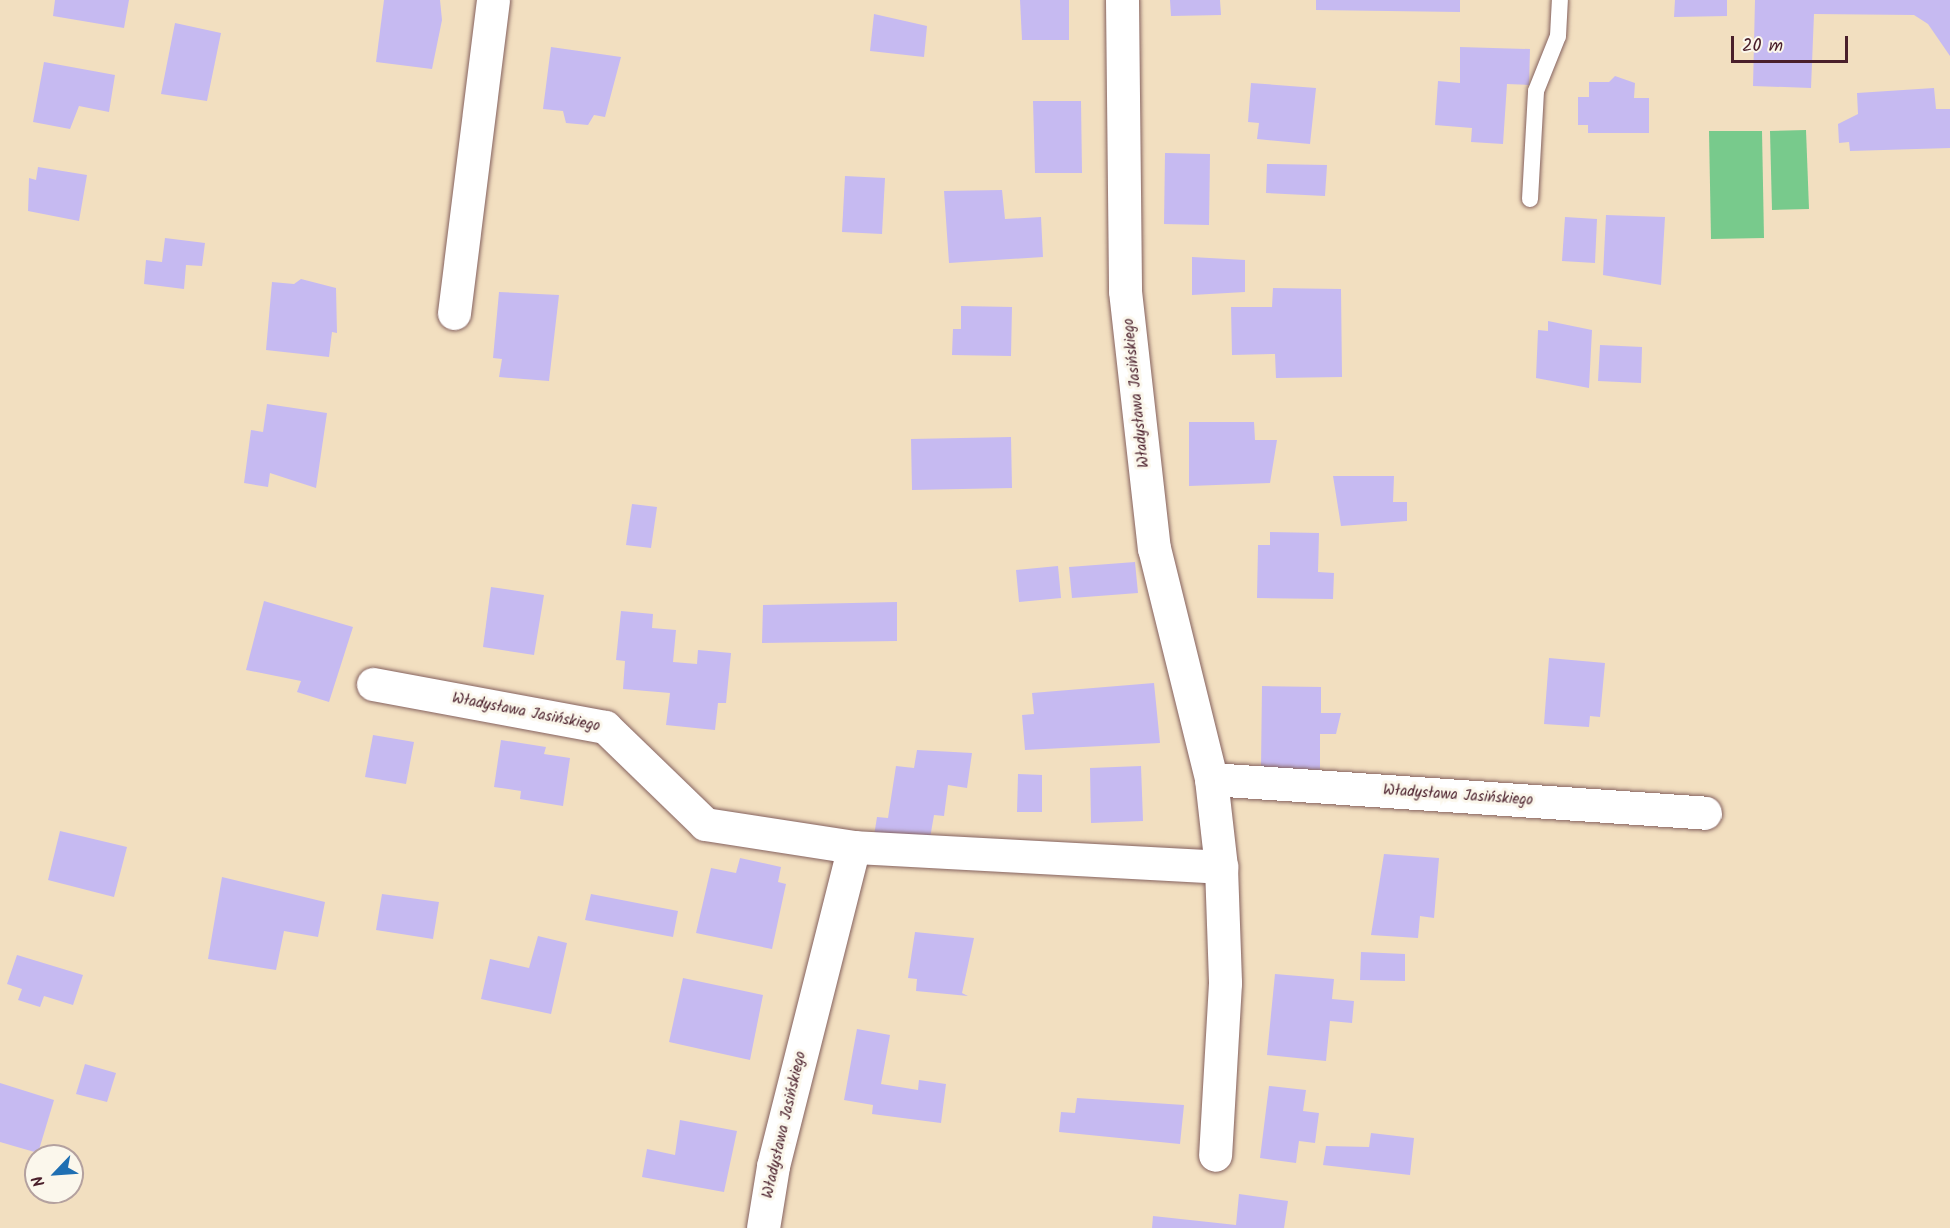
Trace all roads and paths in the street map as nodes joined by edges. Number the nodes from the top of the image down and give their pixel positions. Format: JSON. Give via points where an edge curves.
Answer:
{"nodes":[{"id":1,"x":493,"y":0,"type":"edge"},
{"id":2,"x":1122,"y":0,"type":"edge"},
{"id":3,"x":1560,"y":0,"type":"edge"},
{"id":4,"x":1530,"y":199,"type":"dead end"},
{"id":5,"x":454,"y":314,"type":"dead end"},
{"id":6,"x":373,"y":684,"type":"dead end"},
{"id":7,"x":1211,"y":779,"type":"junction"},
{"id":8,"x":1705,"y":813,"type":"dead end"},
{"id":9,"x":854,"y":847,"type":"junction"},
{"id":10,"x":1221,"y":867,"type":"junction"},
{"id":11,"x":1215,"y":1155,"type":"dead end"},
{"id":12,"x":763,"y":1228,"type":"edge"}],
"edges":[{"from":1,"to":5,"type":"street"},
{"from":2,"to":7,"type":"street","name":"Władysława Jasińskiego","via":[[1125,291],[1151,525]]},
{"from":3,"to":4,"type":"lane","via":[[1558,36],[1536,91]]},
{"from":6,"to":9,"type":"street","name":"Władysława Jasińskiego","via":[[605,727],[705,824]]},
{"from":7,"to":8,"type":"street","name":"Władysława Jasińskiego"},
{"from":7,"to":10,"type":"street","name":"Władysława Jasińskiego"},
{"from":9,"to":10,"type":"street","name":"Władysława Jasińskiego"},
{"from":9,"to":12,"type":"street","name":"Władysława Jasińskiego","via":[[773,1166]]},
{"from":10,"to":11,"type":"street","name":"Władysława Jasińskiego","via":[[1226,983]]}]}
